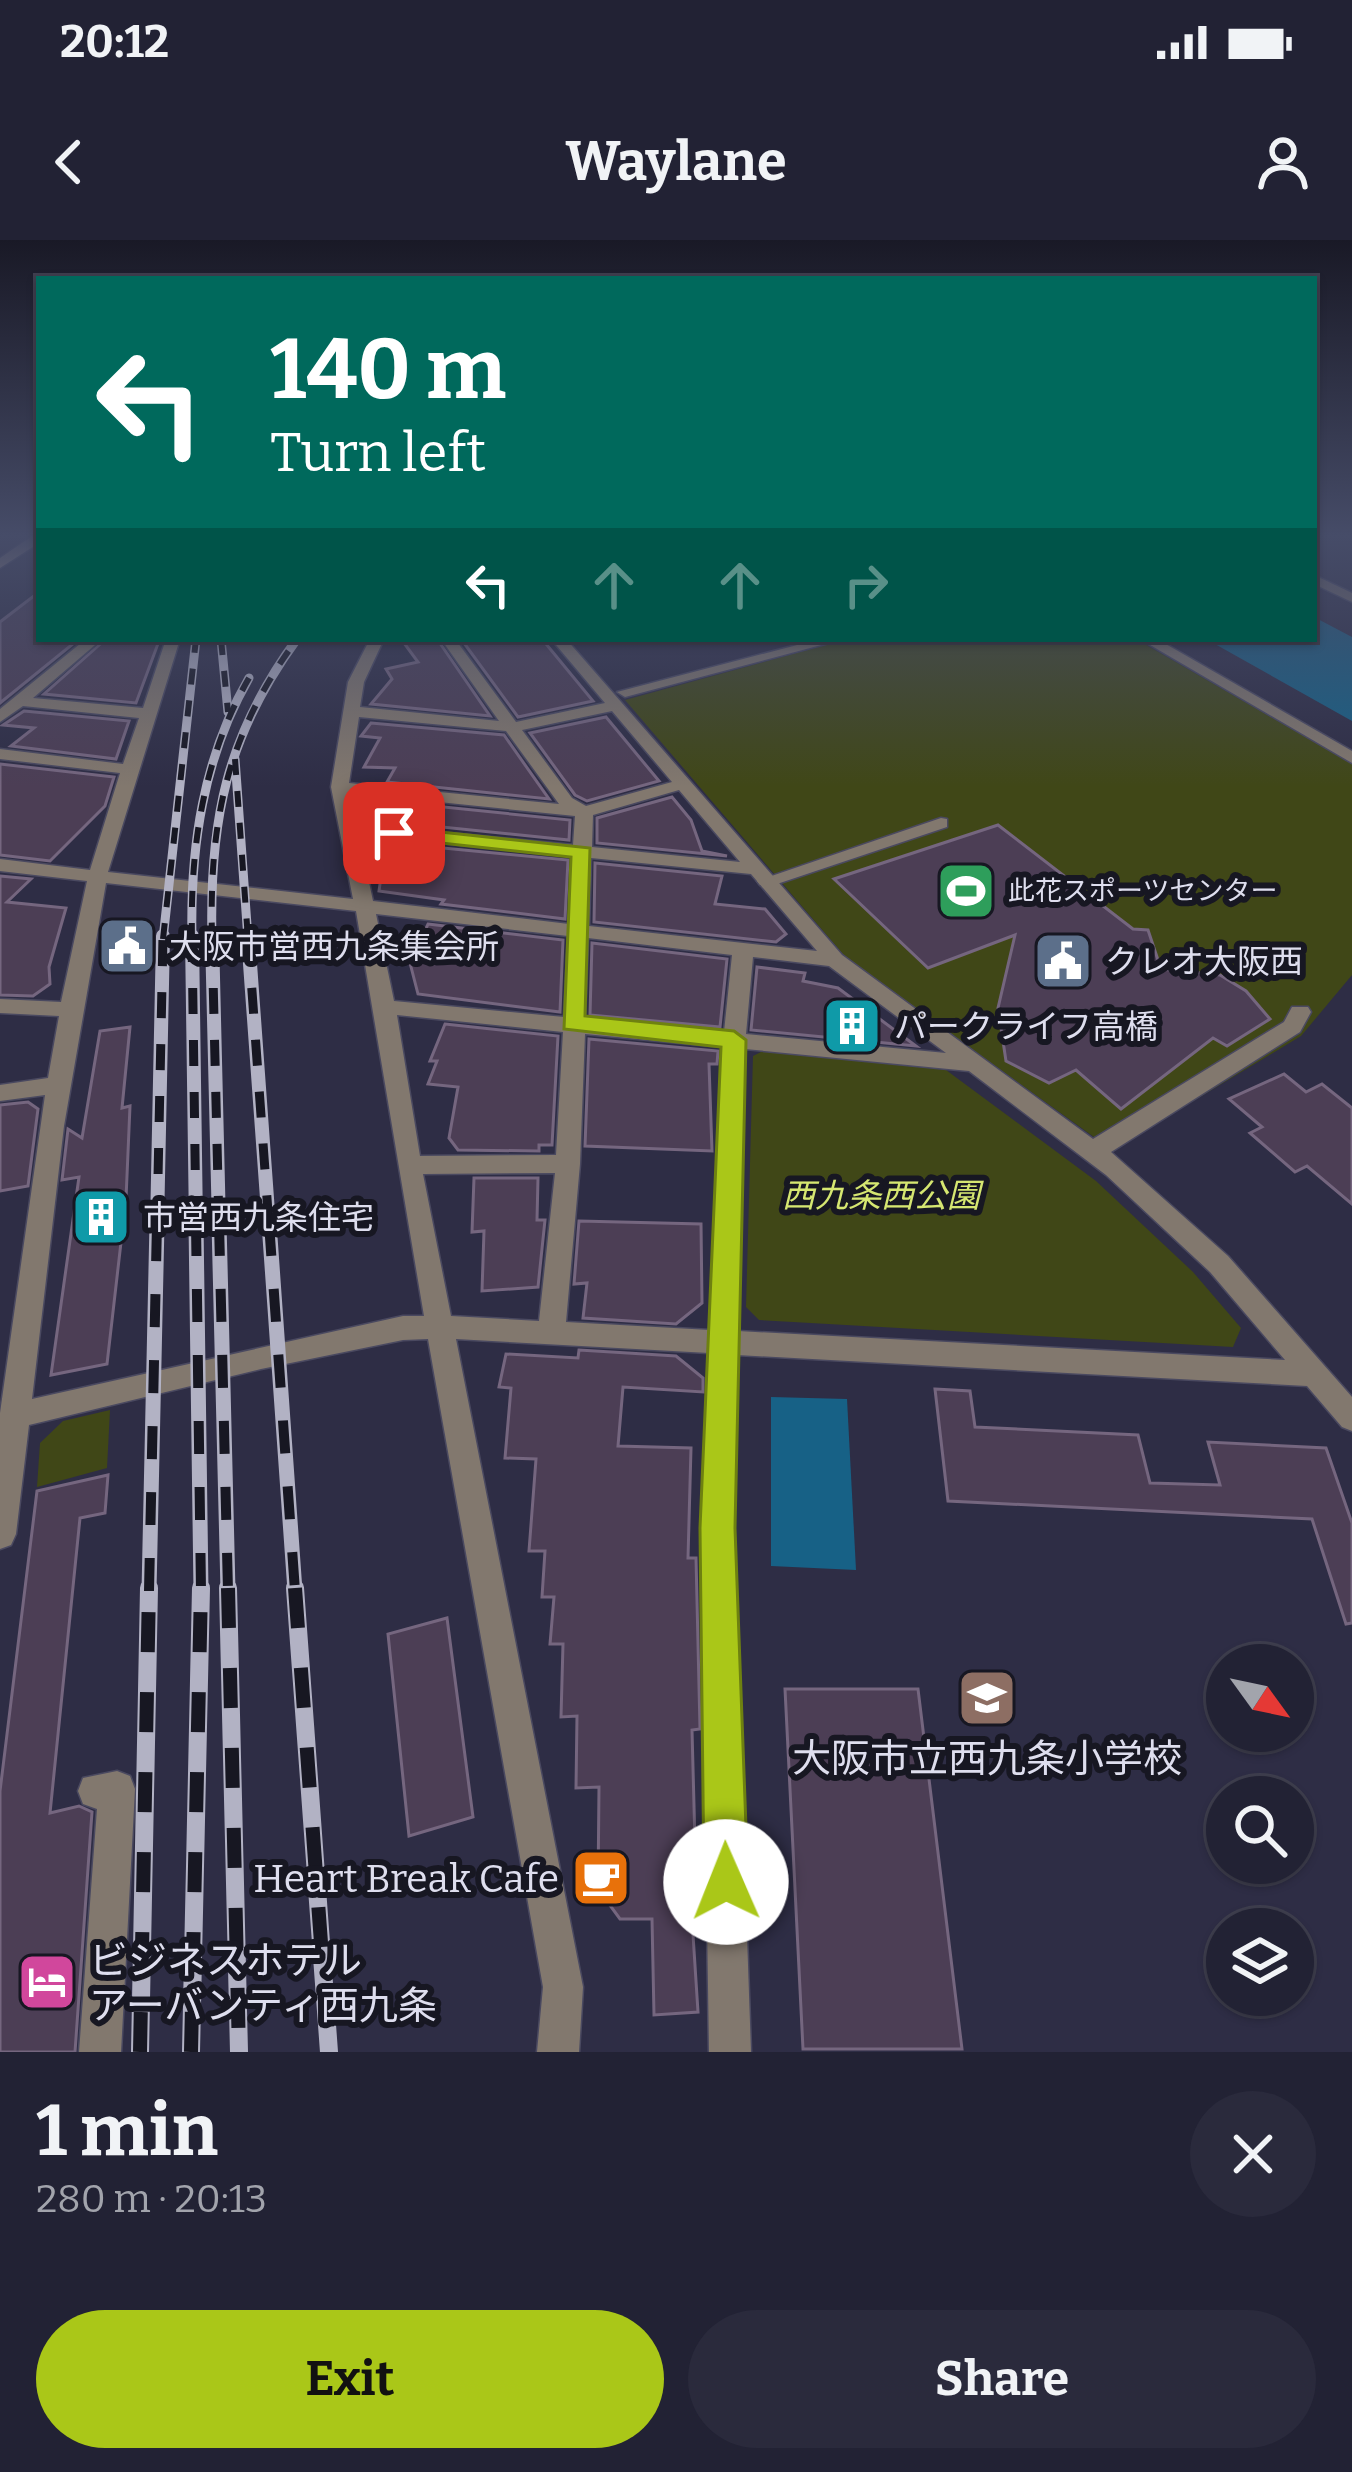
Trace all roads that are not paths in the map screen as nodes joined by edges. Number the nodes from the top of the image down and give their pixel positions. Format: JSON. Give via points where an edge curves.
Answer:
{"nodes":[{"id":1,"x":91,"y":642,"type":"edge"},
{"id":2,"x":172,"y":642,"type":"edge"},
{"id":3,"x":375,"y":642,"type":"edge"},
{"id":4,"x":450,"y":642,"type":"edge"},
{"id":5,"x":561,"y":642,"type":"edge"},
{"id":6,"x":826,"y":642,"type":"edge"},
{"id":7,"x":1152,"y":642,"type":"edge"},
{"id":8,"x":621,"y":699,"type":"junction"},
{"id":9,"x":20,"y":701,"type":"junction"},
{"id":10,"x":350,"y":711,"type":"junction"},
{"id":11,"x":151,"y":714,"type":"junction"},
{"id":12,"x":0,"y":717,"type":"edge"},
{"id":13,"x":515,"y":727,"type":"junction"},
{"id":14,"x":0,"y":754,"type":"edge"},
{"id":15,"x":1352,"y":758,"type":"edge"},
{"id":16,"x":134,"y":770,"type":"junction"},
{"id":17,"x":682,"y":784,"type":"junction"},
{"id":18,"x":340,"y":787,"type":"junction"},
{"id":19,"x":584,"y":812,"type":"junction"},
{"id":20,"x":941,"y":823,"type":"dead end"},
{"id":21,"x":346,"y":828,"type":"junction"},
{"id":22,"x":582,"y":852,"type":"junction"},
{"id":23,"x":0,"y":865,"type":"edge"},
{"id":24,"x":761,"y":875,"type":"junction"},
{"id":25,"x":97,"y":878,"type":"junction"},
{"id":26,"x":361,"y":906,"type":"junction"},
{"id":27,"x":578,"y":932,"type":"junction"},
{"id":28,"x":743,"y":951,"type":"junction"},
{"id":29,"x":835,"y":960,"type":"junction"},
{"id":30,"x":0,"y":1006,"type":"edge"},
{"id":31,"x":385,"y":1007,"type":"junction"},
{"id":32,"x":70,"y":1010,"type":"junction"},
{"id":33,"x":1300,"y":1012,"type":"dead end"},
{"id":34,"x":572,"y":1023,"type":"junction"},
{"id":35,"x":734,"y":1040,"type":"junction"},
{"id":36,"x":977,"y":1064,"type":"junction"},
{"id":37,"x":58,"y":1085,"type":"junction"},
{"id":38,"x":0,"y":1093,"type":"edge"},
{"id":39,"x":1095,"y":1150,"type":"junction"},
{"id":40,"x":568,"y":1164,"type":"junction"},
{"id":41,"x":410,"y":1165,"type":"junction"},
{"id":42,"x":441,"y":1327,"type":"junction"},
{"id":43,"x":552,"y":1330,"type":"junction"},
{"id":44,"x":726,"y":1342,"type":"junction"},
{"id":45,"x":1314,"y":1374,"type":"junction"},
{"id":46,"x":9,"y":1399,"type":"edge"},
{"id":47,"x":1352,"y":1418,"type":"edge"},
{"id":48,"x":1,"y":1519,"type":"edge"},
{"id":49,"x":96,"y":1791,"type":"dead end"},
{"id":50,"x":100,"y":2052,"type":"edge"},
{"id":51,"x":558,"y":2052,"type":"edge"},
{"id":52,"x":730,"y":2052,"type":"edge"}],
"edges":[{"from":1,"to":9,"type":"street"},
{"from":2,"to":11,"type":"street"},
{"from":3,"to":10,"type":"street"},
{"from":4,"to":13,"type":"street"},
{"from":5,"to":8,"type":"street"},
{"from":6,"to":8,"type":"street"},
{"from":7,"to":15,"type":"street"},
{"from":8,"to":13,"type":"street"},
{"from":8,"to":17,"type":"street"},
{"from":9,"to":11,"type":"street"},
{"from":9,"to":12,"type":"street"},
{"from":10,"to":13,"type":"street"},
{"from":10,"to":18,"type":"street"},
{"from":11,"to":16,"type":"street"},
{"from":13,"to":19,"type":"street","via":[[566,802]]},
{"from":14,"to":16,"type":"street"},
{"from":16,"to":25,"type":"street"},
{"from":17,"to":19,"type":"street"},
{"from":17,"to":24,"type":"street"},
{"from":18,"to":19,"type":"street"},
{"from":18,"to":21,"type":"street"},
{"from":19,"to":22,"type":"street"},
{"from":20,"to":24,"type":"street"},
{"from":21,"to":22,"type":"street"},
{"from":21,"to":26,"type":"street"},
{"from":22,"to":24,"type":"street"},
{"from":22,"to":27,"type":"street"},
{"from":23,"to":25,"type":"street"},
{"from":24,"to":29,"type":"street"},
{"from":25,"to":26,"type":"street"},
{"from":25,"to":32,"type":"street"},
{"from":26,"to":27,"type":"street"},
{"from":26,"to":31,"type":"street"},
{"from":27,"to":28,"type":"street"},
{"from":27,"to":34,"type":"street"},
{"from":28,"to":29,"type":"street"},
{"from":28,"to":35,"type":"street"},
{"from":29,"to":36,"type":"street"},
{"from":30,"to":32,"type":"street"},
{"from":31,"to":34,"type":"street"},
{"from":31,"to":41,"type":"street"},
{"from":32,"to":37,"type":"street"},
{"from":33,"to":39,"type":"street","via":[[1292,1027]]},
{"from":34,"to":35,"type":"street"},
{"from":34,"to":40,"type":"street"},
{"from":35,"to":36,"type":"street"},
{"from":35,"to":44,"type":"street"},
{"from":36,"to":39,"type":"street"},
{"from":37,"to":38,"type":"street"},
{"from":37,"to":46,"type":"street"},
{"from":39,"to":45,"type":"street","via":[[1219,1264]]},
{"from":40,"to":41,"type":"street"},
{"from":40,"to":43,"type":"street"},
{"from":41,"to":42,"type":"street"},
{"from":42,"to":43,"type":"street"},
{"from":42,"to":46,"type":"street"},
{"from":42,"to":51,"type":"street","via":[[562,1987]]},
{"from":43,"to":44,"type":"street"},
{"from":44,"to":45,"type":"street"},
{"from":44,"to":52,"type":"street","via":[[717,1528]]},
{"from":45,"to":47,"type":"street"},
{"from":46,"to":48,"type":"street"},
{"from":49,"to":50,"type":"street","via":[[117,1789]]}]}
